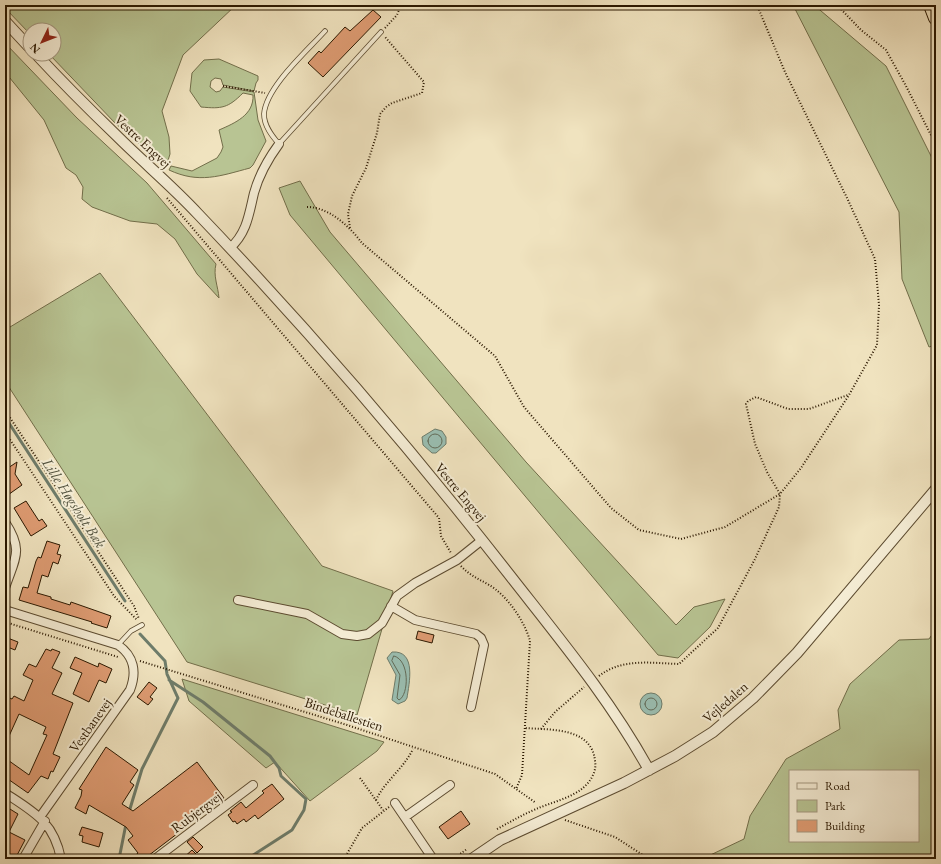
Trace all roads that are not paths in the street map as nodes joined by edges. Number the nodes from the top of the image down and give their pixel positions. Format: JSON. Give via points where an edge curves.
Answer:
{"nodes":[{"id":1,"x":931,"y":5,"type":"edge"},
{"id":2,"x":936,"y":14,"type":"edge"},
{"id":3,"x":936,"y":18,"type":"edge"},
{"id":4,"x":5,"y":21,"type":"edge"},
{"id":5,"x":325,"y":31,"type":"dead end"},
{"id":6,"x":381,"y":32,"type":"road end"},
{"id":7,"x":22,"y":39,"type":"edge"},
{"id":8,"x":44,"y":62,"type":"edge"},
{"id":9,"x":279,"y":144,"type":"junction"},
{"id":10,"x":230,"y":248,"type":"junction"},
{"id":11,"x":936,"y":489,"type":"edge"},
{"id":12,"x":5,"y":522,"type":"edge"},
{"id":13,"x":482,"y":540,"type":"junction"},
{"id":14,"x":5,"y":588,"type":"edge"},
{"id":15,"x":238,"y":600,"type":"dead end"},
{"id":16,"x":391,"y":606,"type":"junction"},
{"id":17,"x":5,"y":610,"type":"edge"},
{"id":18,"x":142,"y":626,"type":"road end"},
{"id":19,"x":118,"y":644,"type":"junction"},
{"id":20,"x":470,"y":707,"type":"dead end"},
{"id":21,"x":649,"y":770,"type":"junction"},
{"id":22,"x":253,"y":785,"type":"dead end"},
{"id":23,"x":450,"y":785,"type":"dead end"},
{"id":24,"x":5,"y":793,"type":"edge"},
{"id":25,"x":395,"y":803,"type":"road end"},
{"id":26,"x":405,"y":817,"type":"junction"},
{"id":27,"x":42,"y":819,"type":"junction"},
{"id":28,"x":23,"y":859,"type":"edge"},
{"id":29,"x":61,"y":859,"type":"edge"},
{"id":30,"x":155,"y":859,"type":"edge"},
{"id":31,"x":433,"y":859,"type":"edge"},
{"id":32,"x":472,"y":859,"type":"edge"}],
"edges":[{"from":1,"to":2,"type":"highway"},
{"from":1,"to":3,"type":"highway"},
{"from":4,"to":7,"type":"street"},
{"from":5,"to":9,"type":"lane","via":[[272,91],[264,115],[271,136]]},
{"from":6,"to":9,"type":"lane"},
{"from":8,"to":10,"type":"street","name":"Vestre Engvej","via":[[116,136],[173,188]]},
{"from":9,"to":10,"type":"street","via":[[267,161],[244,232]]},
{"from":10,"to":13,"type":"street","name":"Vestre Engvej","via":[[403,444]]},
{"from":11,"to":21,"type":"street","name":"Vejledalen","via":[[797,653],[753,698],[713,732]]},
{"from":12,"to":14,"type":"street","via":[[17,543],[17,552]]},
{"from":13,"to":16,"type":"street","via":[[457,560],[397,596]]},
{"from":13,"to":21,"type":"street","name":"Vestre Engvej","via":[[592,681]]},
{"from":15,"to":16,"type":"street","via":[[307,614],[342,634],[357,636],[368,634],[382,623]]},
{"from":16,"to":20,"type":"street","via":[[415,620],[476,634],[481,638],[484,645]]},
{"from":17,"to":19,"type":"street"},
{"from":18,"to":19,"type":"lane","via":[[131,631]]},
{"from":19,"to":27,"type":"street","name":"Vestbanevej","via":[[132,659],[134,680],[130,690]]},
{"from":21,"to":32,"type":"street","name":"Vejledalen","via":[[500,840]]},
{"from":22,"to":30,"type":"street","name":"Rubjergvej"},
{"from":23,"to":26,"type":"street"},
{"from":24,"to":27,"type":"street"},
{"from":25,"to":26,"type":"street"},
{"from":26,"to":31,"type":"street"},
{"from":27,"to":28,"type":"street","name":"Vestbanevej"},
{"from":27,"to":29,"type":"street","via":[[59,849]]}]}
